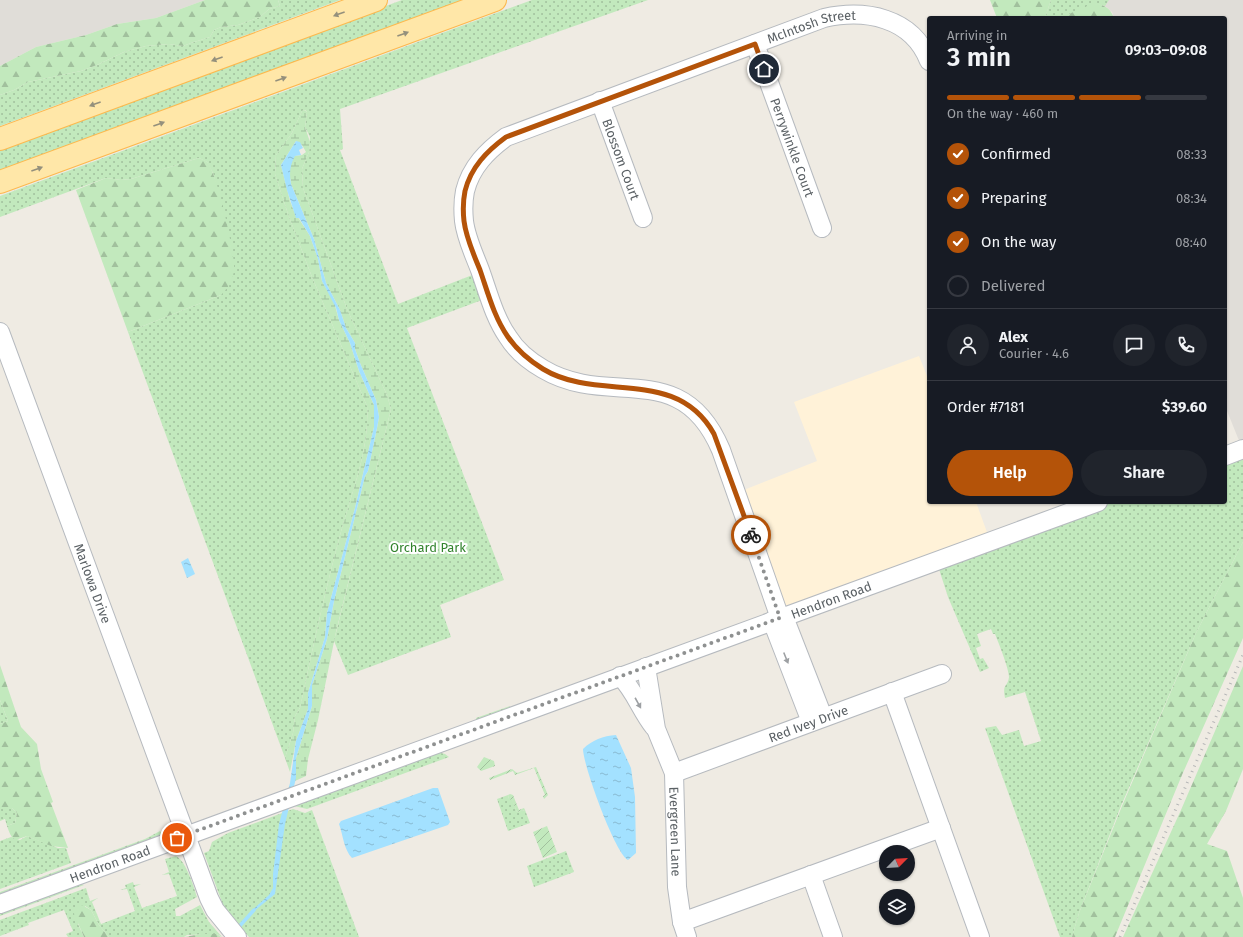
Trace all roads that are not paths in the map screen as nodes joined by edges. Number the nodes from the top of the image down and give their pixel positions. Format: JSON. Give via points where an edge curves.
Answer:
{"nodes":[{"id":1,"x":376,"y":0,"type":"edge"},
{"id":2,"x":495,"y":0,"type":"edge"},
{"id":3,"x":755,"y":44,"type":"junction"},
{"id":4,"x":927,"y":58,"type":"edge"},
{"id":5,"x":600,"y":101,"type":"junction"},
{"id":6,"x":0,"y":139,"type":"edge"},
{"id":7,"x":0,"y":182,"type":"edge"},
{"id":8,"x":643,"y":218,"type":"dead end"},
{"id":9,"x":822,"y":228,"type":"dead end"},
{"id":10,"x":0,"y":332,"type":"edge"},
{"id":11,"x":1243,"y":449,"type":"edge"},
{"id":12,"x":1227,"y":455,"type":"edge"},
{"id":13,"x":1093,"y":504,"type":"edge"},
{"id":14,"x":779,"y":619,"type":"junction"},
{"id":15,"x":646,"y":667,"type":"junction"},
{"id":16,"x":942,"y":674,"type":"dead end"},
{"id":17,"x":620,"y":676,"type":"junction"},
{"id":18,"x":892,"y":692,"type":"junction"},
{"id":19,"x":817,"y":720,"type":"junction"},
{"id":20,"x":656,"y":730,"type":"junction"},
{"id":21,"x":674,"y":773,"type":"junction"},
{"id":22,"x":941,"y":828,"type":"junction"},
{"id":23,"x":186,"y":835,"type":"junction"},
{"id":24,"x":811,"y":875,"type":"junction"},
{"id":25,"x":0,"y":904,"type":"edge"},
{"id":26,"x":684,"y":929,"type":"edge"},
{"id":27,"x":233,"y":932,"type":"edge"},
{"id":28,"x":833,"y":937,"type":"edge"},
{"id":29,"x":980,"y":937,"type":"edge"}],
"edges":[{"from":1,"to":6,"type":"main road","one_way":true},
{"from":7,"to":2,"type":"main road","one_way":true},
{"from":3,"to":4,"type":"street","name":"McIntosh Street","via":[[824,18],[843,14],[868,14],[880,17],[909,34]]},
{"from":3,"to":5,"type":"street","name":"McIntosh Street"},
{"from":3,"to":9,"type":"street","name":"Perrywinkle Court"},
{"from":5,"to":8,"type":"street","name":"Blossom Court"},
{"from":5,"to":14,"type":"street","name":"McIntosh Street","via":[[506,137],[487,152],[476,167],[465,192],[464,222],[468,239],[499,321],[508,338],[529,360],[556,376],[587,384],[663,393],[695,409],[708,424],[718,445]]},
{"from":10,"to":23,"type":"street","name":"Marlowa Drive"},
{"from":11,"to":12,"type":"street"},
{"from":13,"to":14,"type":"street","name":"Hendron Road"},
{"from":14,"to":15,"type":"street","name":"Hendron Road"},
{"from":14,"to":19,"type":"street","name":"McIntosh Street"},
{"from":15,"to":17,"type":"street","name":"Hendron Road"},
{"from":15,"to":20,"type":"street","name":"Evergreen Lane"},
{"from":16,"to":18,"type":"street","name":"Red Ivey Drive"},
{"from":17,"to":20,"type":"street","name":"Evergreen Lane","one_way":true},
{"from":17,"to":23,"type":"street","name":"Hendron Road"},
{"from":18,"to":19,"type":"street","name":"Red Ivey Drive"},
{"from":18,"to":22,"type":"street"},
{"from":19,"to":21,"type":"street","name":"Red Ivey Drive"},
{"from":20,"to":21,"type":"street","name":"Evergreen Lane"},
{"from":21,"to":26,"type":"street","name":"Evergreen Lane","via":[[677,887]]},
{"from":22,"to":24,"type":"street"},
{"from":22,"to":29,"type":"street"},
{"from":23,"to":25,"type":"street","name":"Hendron Road"},
{"from":23,"to":27,"type":"street","name":"Marlowa Drive","via":[[209,898],[215,910]]},
{"from":24,"to":26,"type":"street"},
{"from":24,"to":28,"type":"street"}]}
